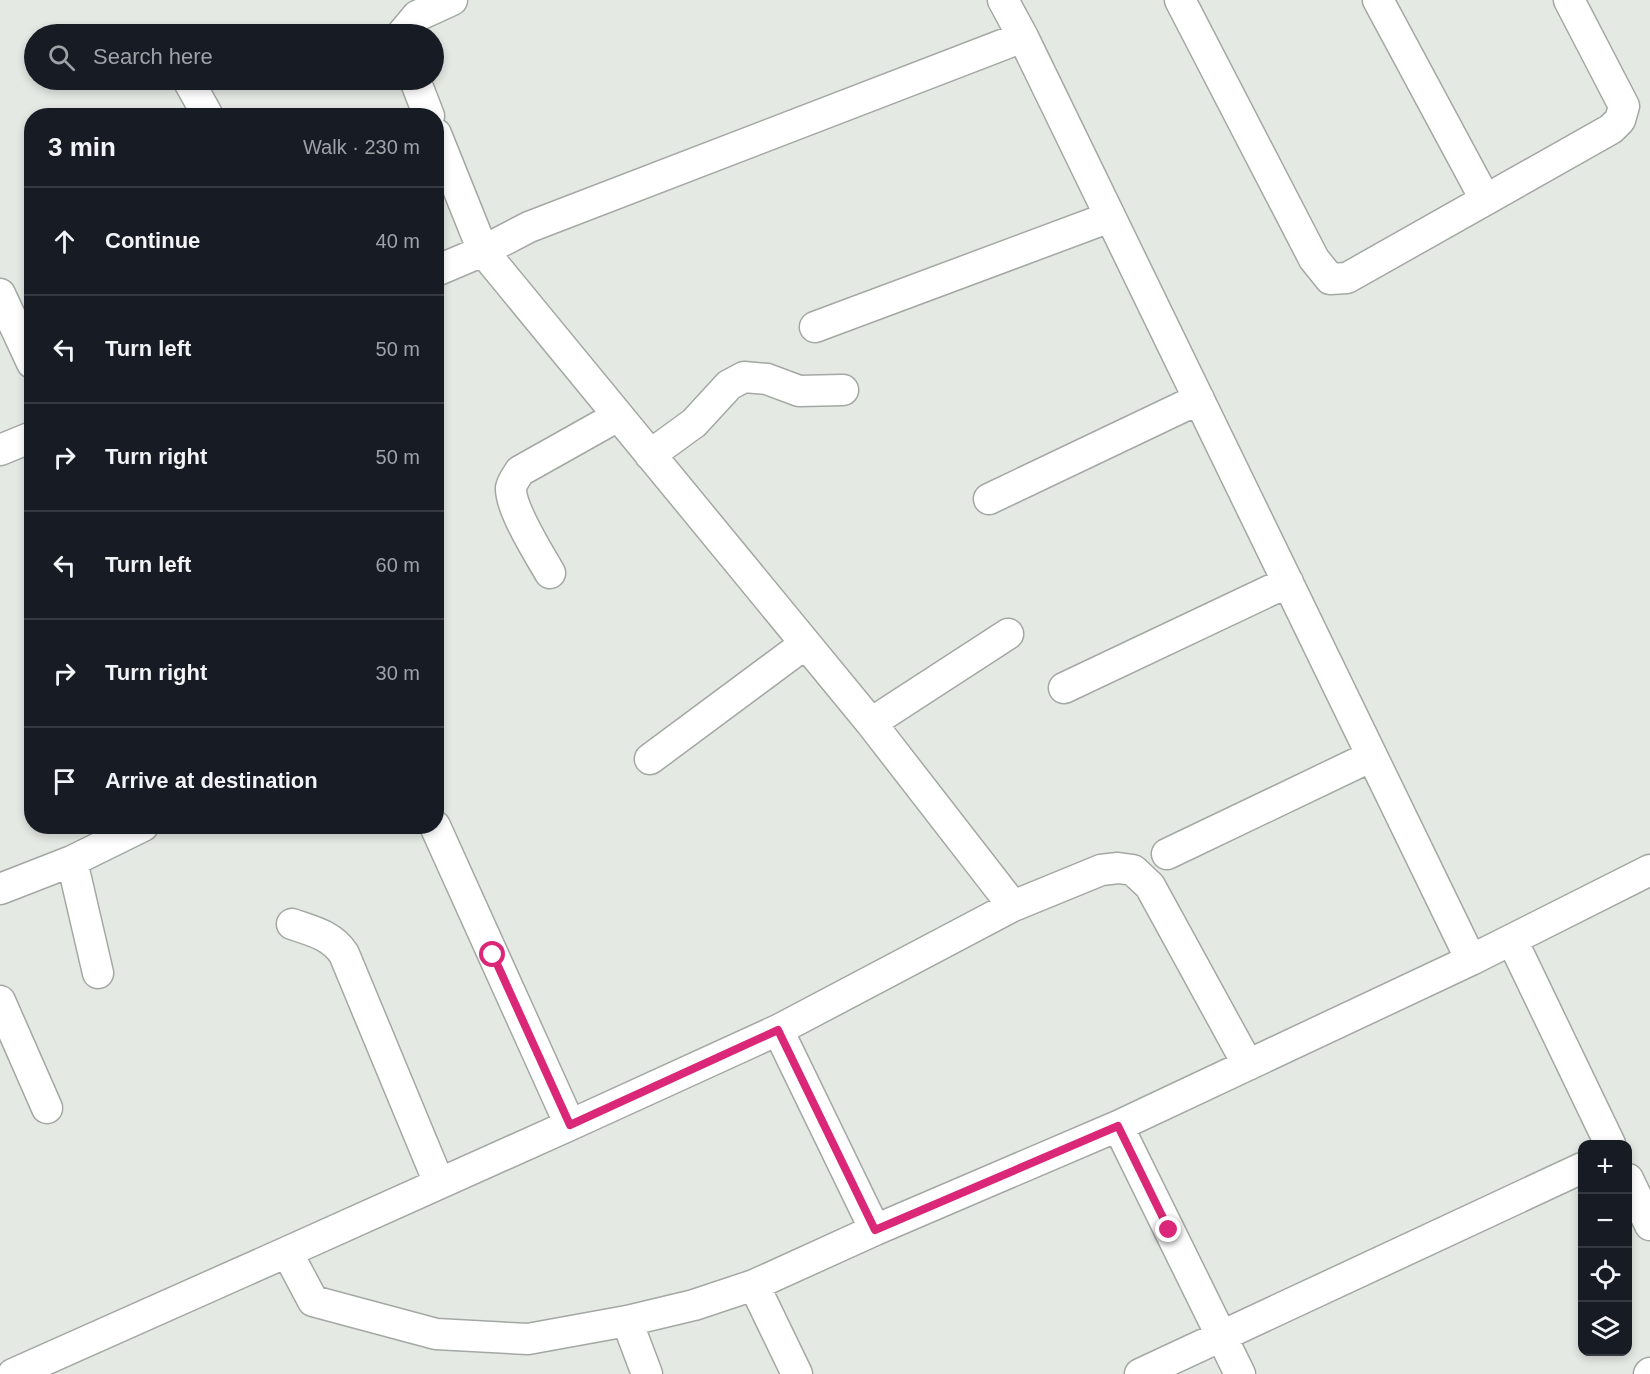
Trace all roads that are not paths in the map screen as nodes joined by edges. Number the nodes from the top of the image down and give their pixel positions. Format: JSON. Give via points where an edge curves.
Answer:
{"nodes":[{"id":1,"x":452,"y":0,"type":"edge"},
{"id":2,"x":1003,"y":0,"type":"edge"},
{"id":3,"x":1180,"y":0,"type":"edge"},
{"id":4,"x":1378,"y":0,"type":"edge"},
{"id":5,"x":1569,"y":0,"type":"edge"},
{"id":6,"x":410,"y":24,"type":"edge"},
{"id":7,"x":1023,"y":37,"type":"junction"},
{"id":8,"x":194,"y":90,"type":"edge"},
{"id":9,"x":419,"y":90,"type":"edge"},
{"id":10,"x":204,"y":108,"type":"edge"},
{"id":11,"x":426,"y":108,"type":"edge"},
{"id":12,"x":444,"y":154,"type":"edge"},
{"id":13,"x":1485,"y":199,"type":"junction"},
{"id":14,"x":1110,"y":217,"type":"junction"},
{"id":15,"x":483,"y":251,"type":"junction"},
{"id":16,"x":444,"y":268,"type":"edge"},
{"id":17,"x":0,"y":294,"type":"edge"},
{"id":18,"x":815,"y":327,"type":"dead end"},
{"id":19,"x":24,"y":346,"type":"edge"},
{"id":20,"x":843,"y":390,"type":"dead end"},
{"id":21,"x":1198,"y":399,"type":"junction"},
{"id":22,"x":618,"y":416,"type":"junction"},
{"id":23,"x":24,"y":440,"type":"edge"},
{"id":24,"x":0,"y":450,"type":"edge"},
{"id":25,"x":650,"y":455,"type":"junction"},
{"id":26,"x":989,"y":499,"type":"dead end"},
{"id":27,"x":550,"y":573,"type":"dead end"},
{"id":28,"x":1288,"y":582,"type":"junction"},
{"id":29,"x":1008,"y":634,"type":"dead end"},
{"id":30,"x":805,"y":644,"type":"junction"},
{"id":31,"x":1064,"y":687,"type":"dead end"},
{"id":32,"x":871,"y":723,"type":"junction"},
{"id":33,"x":1372,"y":756,"type":"junction"},
{"id":34,"x":650,"y":759,"type":"dead end"},
{"id":35,"x":127,"y":834,"type":"edge"},
{"id":36,"x":439,"y":834,"type":"edge"},
{"id":37,"x":1167,"y":854,"type":"dead end"},
{"id":38,"x":72,"y":861,"type":"junction"},
{"id":39,"x":1650,"y":870,"type":"edge"},
{"id":40,"x":0,"y":888,"type":"edge"},
{"id":41,"x":1013,"y":906,"type":"junction"},
{"id":42,"x":292,"y":924,"type":"dead end"},
{"id":43,"x":1512,"y":940,"type":"junction"},
{"id":44,"x":1471,"y":960,"type":"junction"},
{"id":45,"x":98,"y":973,"type":"dead end"},
{"id":46,"x":0,"y":1001,"type":"edge"},
{"id":47,"x":778,"y":1030,"type":"junction"},
{"id":48,"x":1248,"y":1065,"type":"junction"},
{"id":49,"x":47,"y":1108,"type":"dead end"},
{"id":50,"x":570,"y":1125,"type":"junction"},
{"id":51,"x":1118,"y":1126,"type":"junction"},
{"id":52,"x":1608,"y":1140,"type":"edge"},
{"id":53,"x":1578,"y":1170,"type":"edge"},
{"id":54,"x":440,"y":1183,"type":"junction"},
{"id":55,"x":1632,"y":1187,"type":"edge"},
{"id":56,"x":1650,"y":1225,"type":"edge"},
{"id":57,"x":875,"y":1230,"type":"junction"},
{"id":58,"x":287,"y":1252,"type":"junction"},
{"id":59,"x":754,"y":1285,"type":"junction"},
{"id":60,"x":627,"y":1321,"type":"junction"},
{"id":61,"x":1221,"y":1335,"type":"junction"},
{"id":62,"x":13,"y":1374,"type":"edge"},
{"id":63,"x":647,"y":1374,"type":"edge"},
{"id":64,"x":797,"y":1374,"type":"edge"},
{"id":65,"x":1140,"y":1374,"type":"edge"},
{"id":66,"x":1240,"y":1374,"type":"edge"}],
"edges":[{"from":1,"to":6,"type":"street","via":[[417,16]]},
{"from":2,"to":7,"type":"street"},
{"from":3,"to":13,"type":"street","via":[[1314,259],[1330,279],[1347,278]]},
{"from":4,"to":13,"type":"street"},
{"from":5,"to":13,"type":"street","via":[[1624,106],[1620,120],[1611,129]]},
{"from":7,"to":14,"type":"street"},
{"from":7,"to":15,"type":"street","via":[[529,227]]},
{"from":8,"to":10,"type":"street"},
{"from":9,"to":11,"type":"street"},
{"from":12,"to":15,"type":"street"},
{"from":14,"to":18,"type":"street"},
{"from":14,"to":21,"type":"street"},
{"from":15,"to":16,"type":"street"},
{"from":15,"to":22,"type":"street"},
{"from":17,"to":19,"type":"street"},
{"from":20,"to":25,"type":"street","via":[[799,391],[768,379],[744,377],[729,385],[694,423]]},
{"from":21,"to":26,"type":"street"},
{"from":21,"to":28,"type":"street"},
{"from":22,"to":25,"type":"street"},
{"from":22,"to":27,"type":"street","via":[[520,471],[512,483],[515,507]]},
{"from":23,"to":24,"type":"street"},
{"from":25,"to":30,"type":"street"},
{"from":28,"to":31,"type":"street"},
{"from":28,"to":33,"type":"street"},
{"from":29,"to":32,"type":"street"},
{"from":30,"to":32,"type":"street"},
{"from":30,"to":34,"type":"street"},
{"from":32,"to":41,"type":"street"},
{"from":33,"to":37,"type":"street"},
{"from":33,"to":44,"type":"street"},
{"from":35,"to":38,"type":"street"},
{"from":36,"to":50,"type":"street"},
{"from":38,"to":40,"type":"street"},
{"from":38,"to":45,"type":"street"},
{"from":39,"to":43,"type":"street"},
{"from":41,"to":47,"type":"street"},
{"from":41,"to":48,"type":"street","via":[[1101,870],[1133,870],[1150,886]]},
{"from":42,"to":54,"type":"street","via":[[330,938],[344,954]]},
{"from":43,"to":44,"type":"street"},
{"from":43,"to":52,"type":"street"},
{"from":44,"to":48,"type":"street"},
{"from":46,"to":49,"type":"street"},
{"from":47,"to":50,"type":"street"},
{"from":47,"to":57,"type":"street"},
{"from":48,"to":51,"type":"street"},
{"from":50,"to":54,"type":"street"},
{"from":51,"to":57,"type":"street"},
{"from":51,"to":61,"type":"street"},
{"from":53,"to":61,"type":"street"},
{"from":54,"to":58,"type":"street"},
{"from":55,"to":56,"type":"street"},
{"from":57,"to":59,"type":"street"},
{"from":58,"to":60,"type":"street","via":[[313,1301],[436,1334],[528,1339]]},
{"from":58,"to":62,"type":"street"},
{"from":59,"to":60,"type":"street"},
{"from":59,"to":64,"type":"street"},
{"from":60,"to":63,"type":"street"},
{"from":61,"to":65,"type":"street"},
{"from":61,"to":66,"type":"street"}]}
